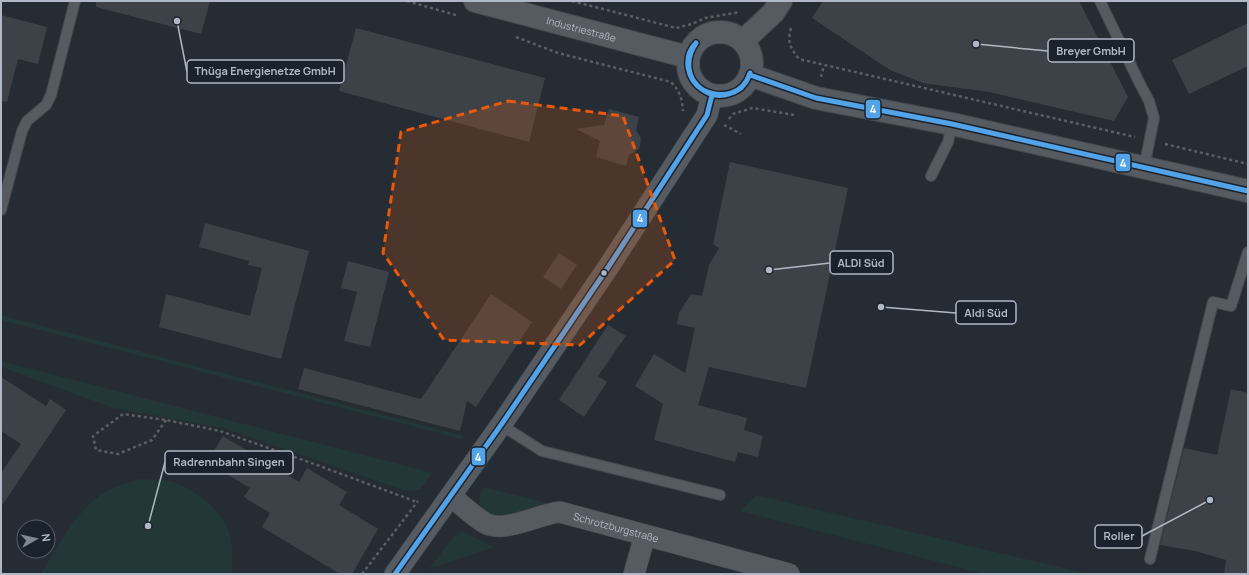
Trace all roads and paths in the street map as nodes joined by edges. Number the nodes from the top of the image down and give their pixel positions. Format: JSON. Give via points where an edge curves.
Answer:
{"nodes":[{"id":1,"x":76,"y":1,"type":"edge"},
{"id":2,"x":572,"y":1,"type":"edge"},
{"id":3,"x":781,"y":1,"type":"edge"},
{"id":4,"x":1100,"y":1,"type":"edge"},
{"id":5,"x":482,"y":2,"type":"edge"},
{"id":6,"x":744,"y":11,"type":"dead end"},
{"id":7,"x":792,"y":25,"type":"dead end"},
{"id":8,"x":743,"y":41,"type":"junction"},
{"id":9,"x":688,"y":57,"type":"junction"},
{"id":10,"x":638,"y":74,"type":"dead end"},
{"id":11,"x":750,"y":75,"type":"junction"},
{"id":12,"x":712,"y":95,"type":"junction"},
{"id":13,"x":682,"y":99,"type":"dead end"},
{"id":14,"x":952,"y":124,"type":"junction"},
{"id":15,"x":724,"y":125,"type":"dead end"},
{"id":16,"x":741,"y":134,"type":"dead end"},
{"id":17,"x":1149,"y":141,"type":"junction"},
{"id":18,"x":1248,"y":164,"type":"edge"},
{"id":19,"x":1144,"y":168,"type":"junction"},
{"id":20,"x":931,"y":176,"type":"dead end"},
{"id":21,"x":1248,"y":191,"type":"edge"},
{"id":22,"x":1,"y":210,"type":"edge"},
{"id":23,"x":1248,"y":252,"type":"edge"},
{"id":24,"x":166,"y":420,"type":"junction"},
{"id":25,"x":501,"y":425,"type":"junction"},
{"id":26,"x":720,"y":495,"type":"dead end"},
{"id":27,"x":451,"y":496,"type":"junction"},
{"id":28,"x":417,"y":502,"type":"junction"},
{"id":29,"x":437,"y":516,"type":"junction"},
{"id":30,"x":645,"y":535,"type":"junction"},
{"id":31,"x":1150,"y":559,"type":"dead end"},
{"id":32,"x":362,"y":574,"type":"edge"},
{"id":33,"x":396,"y":574,"type":"edge"},
{"id":34,"x":634,"y":574,"type":"edge"},
{"id":35,"x":789,"y":574,"type":"edge"}],
"edges":[{"from":1,"to":22,"type":"lane","via":[[51,94],[46,106],[27,121],[22,131]]},
{"from":2,"to":6,"type":"path","via":[[676,28],[705,18]]},
{"from":3,"to":8,"type":"street","via":[[773,13]]},
{"from":4,"to":17,"type":"lane","via":[[1149,100],[1154,118]]},
{"from":5,"to":9,"type":"street","name":"Industriestraße"},
{"from":7,"to":17,"type":"path","via":[[788,38],[799,59]]},
{"from":8,"to":9,"type":"street","via":[[734,35],[713,32],[703,36]]},
{"from":8,"to":11,"type":"street","via":[[752,57]]},
{"from":9,"to":12,"type":"street","via":[[692,80],[698,88]]},
{"from":10,"to":13,"type":"path","via":[[671,82],[678,88]]},
{"from":11,"to":12,"type":"street","via":[[740,90],[723,96]]},
{"from":11,"to":14,"type":"street","via":[[816,98]]},
{"from":12,"to":25,"type":"street","via":[[707,115],[695,134]]},
{"from":14,"to":19,"type":"street"},
{"from":14,"to":20,"type":"lane","via":[[948,142]]},
{"from":15,"to":16,"type":"path"},
{"from":17,"to":18,"type":"path"},
{"from":17,"to":19,"type":"lane"},
{"from":19,"to":21,"type":"street"},
{"from":23,"to":31,"type":"lane","via":[[1231,306],[1213,302]]},
{"from":24,"to":24,"type":"path","via":[[123,414],[93,436],[96,450],[118,454],[152,440]]},
{"from":24,"to":28,"type":"path","via":[[220,431]]},
{"from":25,"to":26,"type":"lane","via":[[542,451]]},
{"from":25,"to":27,"type":"street"},
{"from":27,"to":29,"type":"street"},
{"from":27,"to":30,"type":"street","name":"Schrotzburgstraße","via":[[486,523],[495,526],[506,526],[560,512]]},
{"from":28,"to":29,"type":"path"},
{"from":28,"to":32,"type":"path"},
{"from":29,"to":33,"type":"street"},
{"from":30,"to":34,"type":"street"},
{"from":30,"to":35,"type":"street","name":"Schrotzburgstraße"}]}
